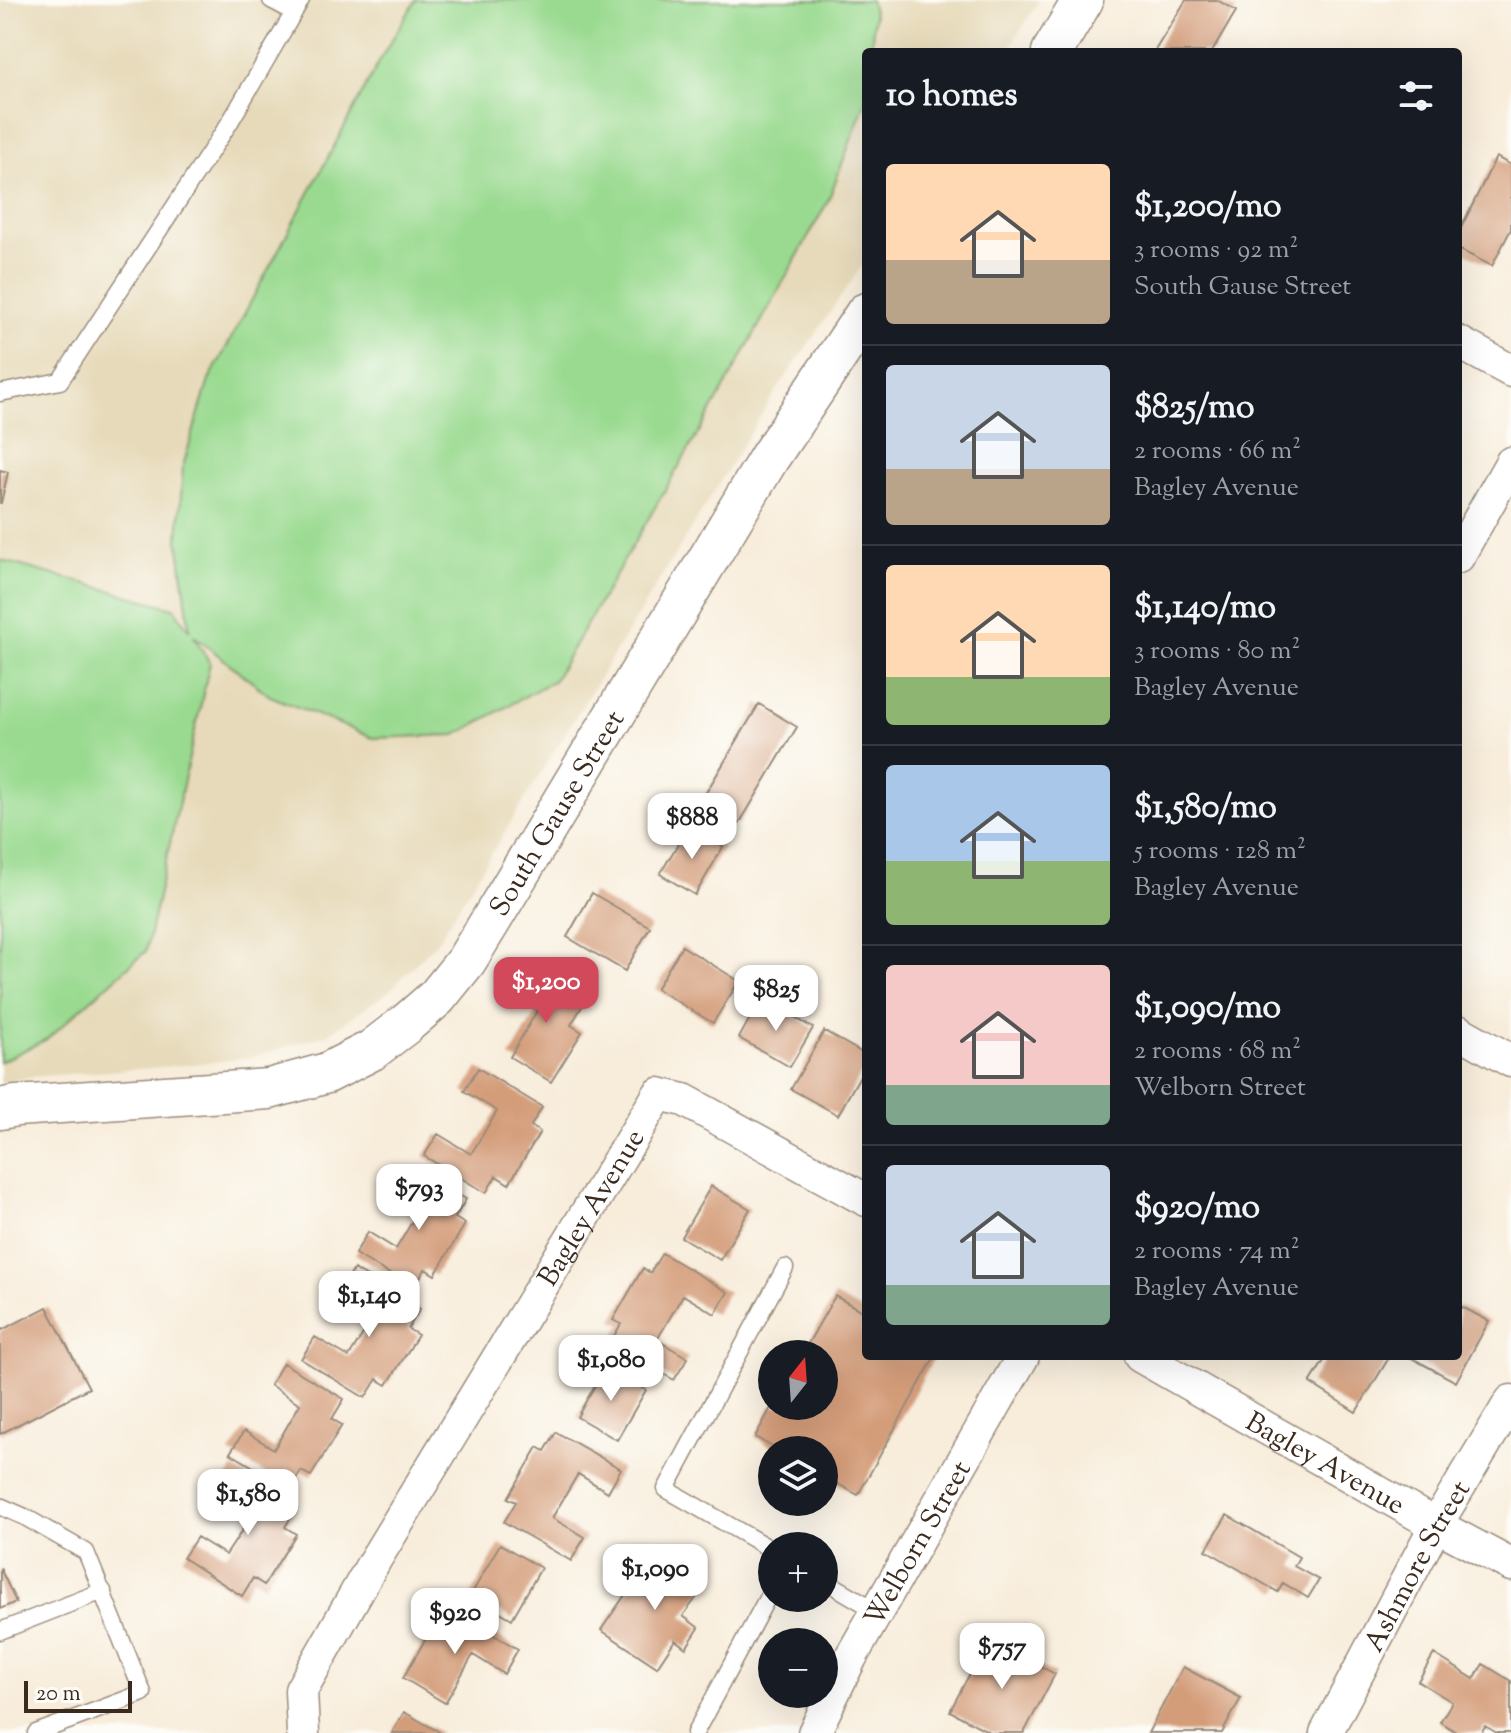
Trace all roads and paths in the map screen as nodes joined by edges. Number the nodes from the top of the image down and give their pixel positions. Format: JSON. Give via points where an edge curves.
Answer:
{"nodes":[{"id":1,"x":271,"y":0,"type":"edge"},
{"id":2,"x":1083,"y":0,"type":"edge"},
{"id":3,"x":297,"y":6,"type":"edge"},
{"id":4,"x":1054,"y":48,"type":"edge"},
{"id":5,"x":862,"y":319,"type":"edge"},
{"id":6,"x":1462,"y":344,"type":"edge"},
{"id":7,"x":1511,"y":371,"type":"edge"},
{"id":8,"x":0,"y":393,"type":"edge"},
{"id":9,"x":1511,"y":463,"type":"edge"},
{"id":10,"x":1462,"y":550,"type":"edge"},
{"id":11,"x":1462,"y":1033,"type":"edge"},
{"id":12,"x":1511,"y":1061,"type":"edge"},
{"id":13,"x":0,"y":1109,"type":"edge"},
{"id":14,"x":862,"y":1198,"type":"edge"},
{"id":15,"x":785,"y":1268,"type":"dead end"},
{"id":16,"x":1021,"y":1360,"type":"edge"},
{"id":17,"x":1147,"y":1360,"type":"edge"},
{"id":18,"x":1511,"y":1401,"type":"edge"},
{"id":19,"x":0,"y":1506,"type":"edge"},
{"id":20,"x":1436,"y":1525,"type":"junction"},
{"id":21,"x":758,"y":1542,"type":"edge"},
{"id":22,"x":1511,"y":1565,"type":"edge"},
{"id":23,"x":838,"y":1588,"type":"edge"},
{"id":24,"x":103,"y":1591,"type":"junction"},
{"id":25,"x":877,"y":1611,"type":"junction"},
{"id":26,"x":760,"y":1612,"type":"edge"},
{"id":27,"x":0,"y":1631,"type":"edge"},
{"id":28,"x":36,"y":1733,"type":"edge"},
{"id":29,"x":303,"y":1733,"type":"edge"},
{"id":30,"x":695,"y":1733,"type":"edge"},
{"id":31,"x":814,"y":1733,"type":"edge"},
{"id":32,"x":1326,"y":1733,"type":"edge"}],
"edges":[{"from":1,"to":3,"type":"lane"},
{"from":2,"to":4,"type":"street"},
{"from":3,"to":8,"type":"lane","via":[[230,122],[60,381]]},
{"from":5,"to":13,"type":"street","name":"South Gause Street","via":[[769,458],[466,961],[437,997],[372,1050],[327,1073],[269,1089]]},
{"from":6,"to":7,"type":"street"},
{"from":9,"to":10,"type":"street"},
{"from":11,"to":12,"type":"street"},
{"from":14,"to":29,"type":"street","name":"Bagley Avenue","via":[[684,1100],[659,1094],[301,1690]]},
{"from":15,"to":21,"type":"lane","via":[[666,1489]]},
{"from":16,"to":25,"type":"street","name":"Welborn Street"},
{"from":17,"to":20,"type":"street","name":"Bagley Avenue"},
{"from":18,"to":20,"type":"street","name":"Ashmore Street"},
{"from":19,"to":24,"type":"lane","via":[[86,1552]]},
{"from":20,"to":22,"type":"street","name":"Bagley Avenue"},
{"from":20,"to":32,"type":"street","name":"Ashmore Street"},
{"from":23,"to":25,"type":"lane"},
{"from":24,"to":27,"type":"lane"},
{"from":24,"to":28,"type":"lane","via":[[143,1693]]},
{"from":25,"to":31,"type":"street","name":"Welborn Street"},
{"from":26,"to":30,"type":"lane"}]}
